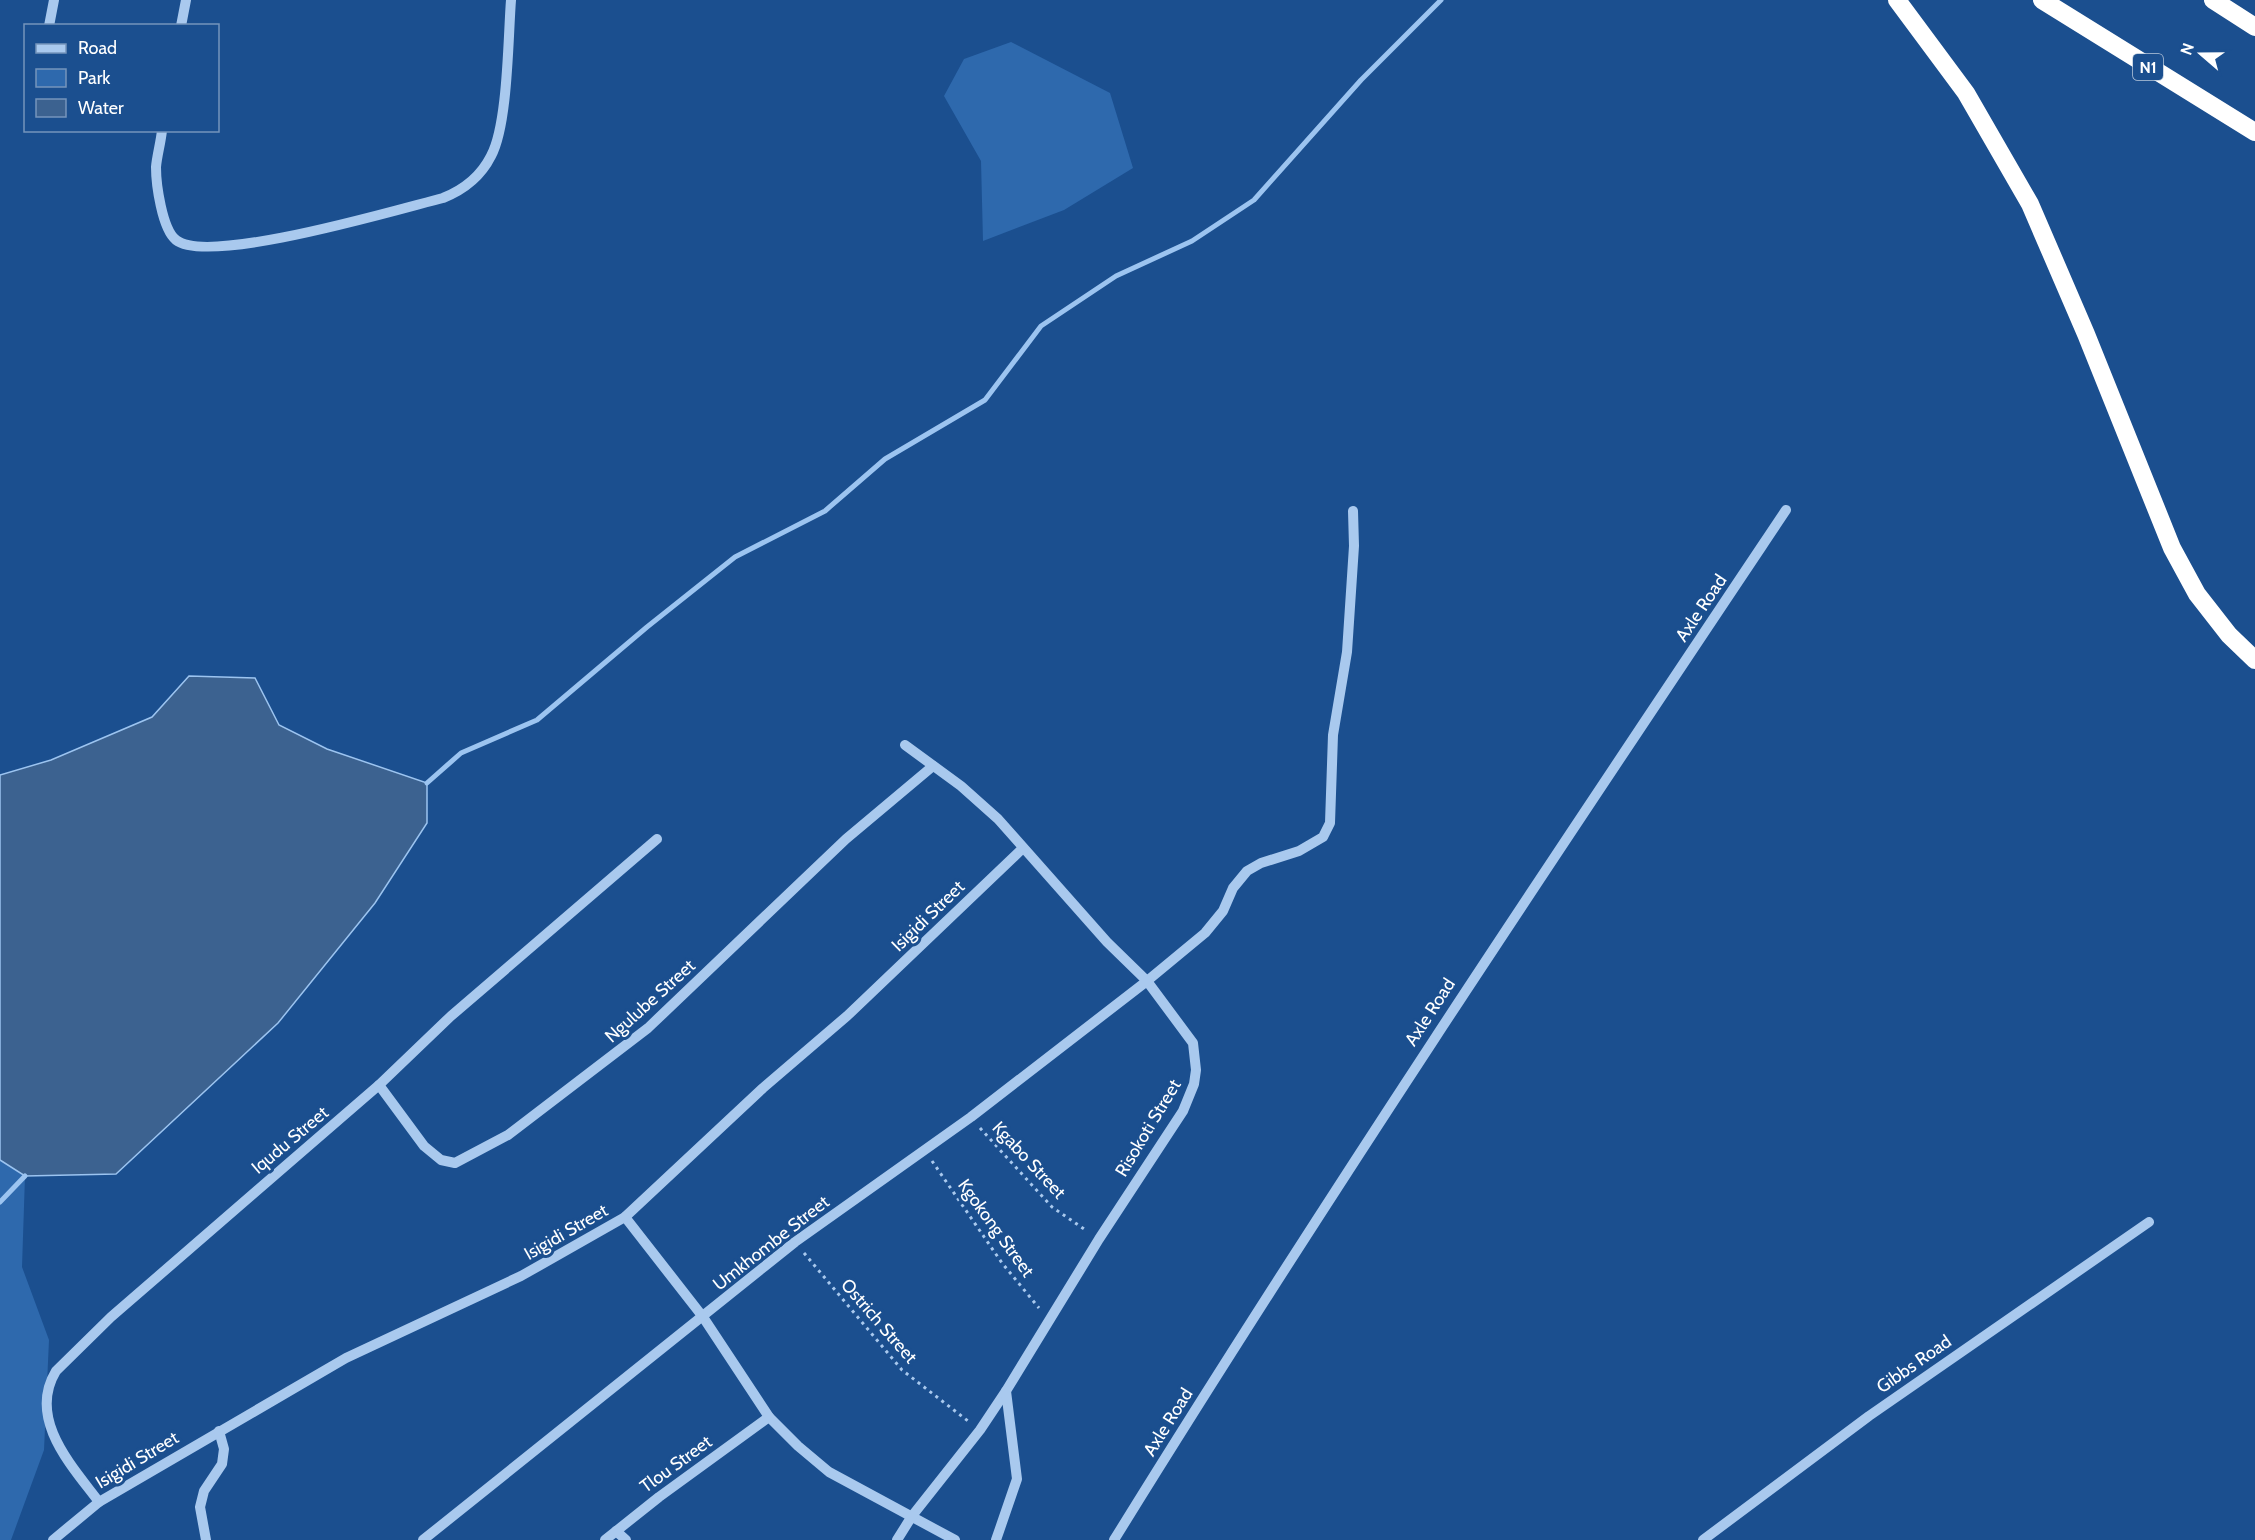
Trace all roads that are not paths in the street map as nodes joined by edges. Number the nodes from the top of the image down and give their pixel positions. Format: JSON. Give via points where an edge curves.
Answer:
{"nodes":[{"id":1,"x":54,"y":0,"type":"edge"},
{"id":2,"x":186,"y":0,"type":"edge"},
{"id":3,"x":511,"y":0,"type":"edge"},
{"id":4,"x":1897,"y":0,"type":"edge"},
{"id":5,"x":2042,"y":0,"type":"edge"},
{"id":6,"x":2213,"y":0,"type":"edge"},
{"id":7,"x":49,"y":24,"type":"edge"},
{"id":8,"x":181,"y":24,"type":"edge"},
{"id":9,"x":2255,"y":27,"type":"edge"},
{"id":10,"x":162,"y":132,"type":"edge"},
{"id":11,"x":2255,"y":132,"type":"edge"},
{"id":12,"x":1786,"y":510,"type":"dead end"},
{"id":13,"x":1353,"y":511,"type":"dead end"},
{"id":14,"x":2255,"y":660,"type":"edge"},
{"id":15,"x":905,"y":745,"type":"dead end"},
{"id":16,"x":933,"y":766,"type":"junction"},
{"id":17,"x":657,"y":838,"type":"dead end"},
{"id":18,"x":1022,"y":849,"type":"junction"},
{"id":19,"x":1146,"y":981,"type":"junction"},
{"id":20,"x":379,"y":1085,"type":"junction"},
{"id":21,"x":625,"y":1217,"type":"junction"},
{"id":22,"x":2149,"y":1222,"type":"dead end"},
{"id":23,"x":703,"y":1317,"type":"junction"},
{"id":24,"x":1006,"y":1391,"type":"junction"},
{"id":25,"x":769,"y":1417,"type":"junction"},
{"id":26,"x":219,"y":1431,"type":"junction"},
{"id":27,"x":99,"y":1502,"type":"junction"},
{"id":28,"x":912,"y":1516,"type":"junction"},
{"id":29,"x":616,"y":1531,"type":"junction"},
{"id":30,"x":53,"y":1540,"type":"edge"},
{"id":31,"x":206,"y":1540,"type":"edge"},
{"id":32,"x":423,"y":1540,"type":"edge"},
{"id":33,"x":605,"y":1540,"type":"edge"},
{"id":34,"x":626,"y":1540,"type":"edge"},
{"id":35,"x":897,"y":1540,"type":"edge"},
{"id":36,"x":955,"y":1540,"type":"edge"},
{"id":37,"x":996,"y":1540,"type":"edge"},
{"id":38,"x":1114,"y":1540,"type":"edge"},
{"id":39,"x":1703,"y":1540,"type":"edge"}],
"edges":[{"from":1,"to":7,"type":"street"},
{"from":2,"to":8,"type":"street"},
{"from":3,"to":10,"type":"street","via":[[501,123],[495,146],[476,176],[459,191],[443,198],[252,243],[187,246],[168,231],[162,207],[156,167]]},
{"from":4,"to":14,"type":"highway","via":[[1966,93],[2026,195],[2172,548],[2197,594],[2229,635]]},
{"from":5,"to":11,"type":"highway","number":"N1"},
{"from":6,"to":9,"type":"highway"},
{"from":12,"to":38,"type":"street","name":"Axle Road","via":[[1456,1003]]},
{"from":13,"to":19,"type":"street","name":"Umkhombe Street","via":[[1347,652],[1332,735],[1330,824],[1323,837],[1313,844],[1247,871],[1233,888],[1223,911],[1204,933]]},
{"from":15,"to":16,"type":"street","name":"Risokoti Street"},
{"from":16,"to":18,"type":"street","name":"Risokoti Street","via":[[998,819]]},
{"from":16,"to":20,"type":"street","name":"Ngulube Street","via":[[846,839],[648,1028],[508,1134],[455,1162],[441,1160],[424,1146]]},
{"from":17,"to":20,"type":"street","name":"Iqudu Street","via":[[451,1016]]},
{"from":18,"to":19,"type":"street","name":"Risokoti Street"},
{"from":18,"to":21,"type":"street","name":"Isigidi Street","via":[[847,1016],[763,1088]]},
{"from":19,"to":23,"type":"street","name":"Umkhombe Street","via":[[971,1117],[795,1242]]},
{"from":19,"to":24,"type":"street","name":"Risokoti Street","via":[[1193,1043],[1194,1084],[1182,1110]]},
{"from":20,"to":27,"type":"street","name":"Iqudu Street","via":[[137,1294],[56,1371],[48,1399],[52,1436]]},
{"from":21,"to":23,"type":"street"},
{"from":21,"to":26,"type":"street","name":"Isigidi Street","via":[[521,1276],[346,1358]]},
{"from":22,"to":39,"type":"street","name":"Gibbs Road","via":[[1869,1416]]},
{"from":23,"to":25,"type":"street"},
{"from":23,"to":32,"type":"street","name":"Umkhombe Street"},
{"from":24,"to":28,"type":"street","name":"Risokoti Street"},
{"from":24,"to":37,"type":"street","via":[[1017,1479]]},
{"from":25,"to":28,"type":"street","via":[[829,1472]]},
{"from":25,"to":29,"type":"street","name":"Tlou Street"},
{"from":26,"to":27,"type":"street","name":"Isigidi Street"},
{"from":26,"to":31,"type":"street","via":[[224,1449],[222,1464],[204,1491],[200,1508]]},
{"from":27,"to":30,"type":"street","name":"Isigidi Street"},
{"from":28,"to":35,"type":"street","name":"Risokoti Street"},
{"from":28,"to":36,"type":"street"},
{"from":29,"to":33,"type":"street","name":"Tlou Street"},
{"from":29,"to":34,"type":"street"}]}
